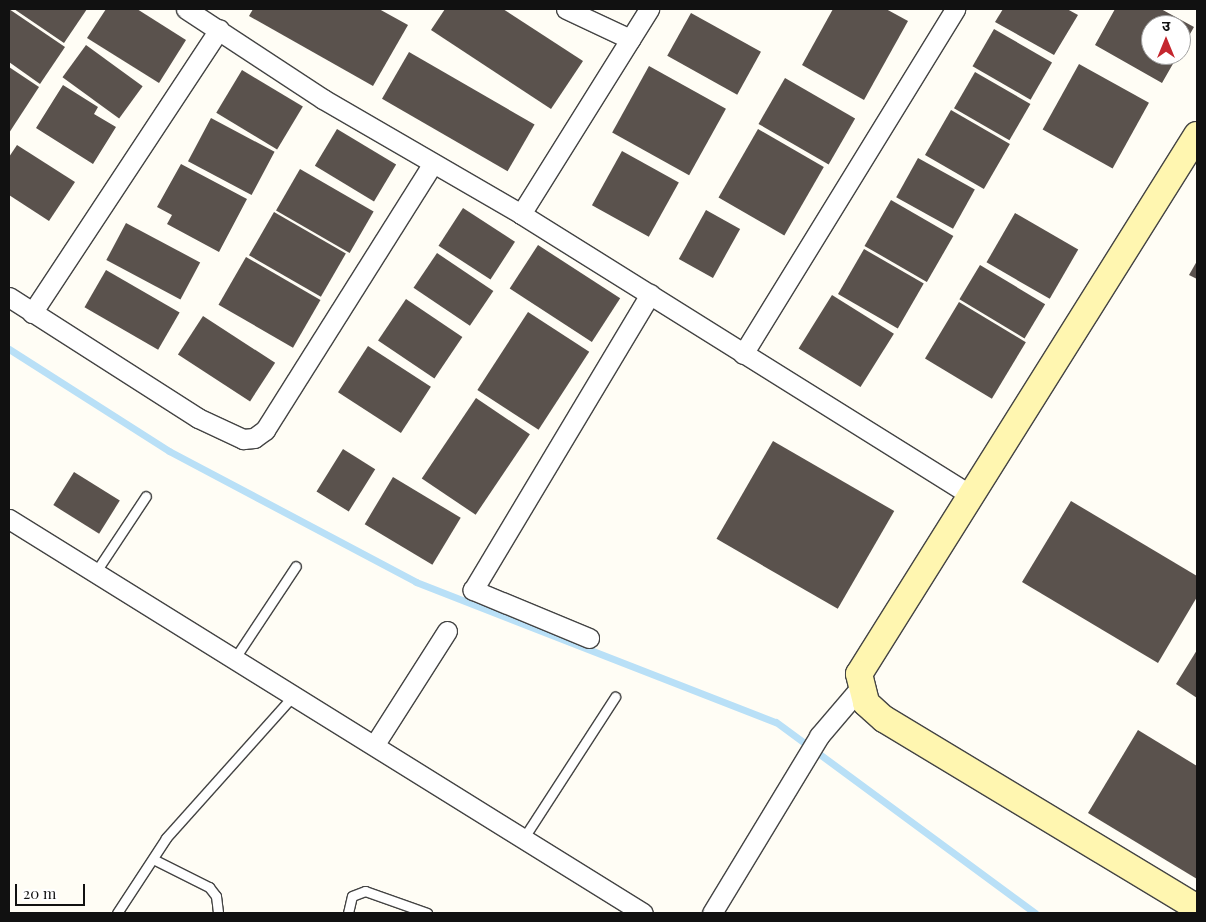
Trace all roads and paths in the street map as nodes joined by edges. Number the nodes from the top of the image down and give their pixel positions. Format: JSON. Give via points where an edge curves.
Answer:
{"nodes":[{"id":1,"x":186,"y":9,"type":"edge"},
{"id":2,"x":566,"y":9,"type":"edge"},
{"id":3,"x":649,"y":9,"type":"edge"},
{"id":4,"x":955,"y":9,"type":"edge"},
{"id":5,"x":218,"y":29,"type":"junction"},
{"id":6,"x":630,"y":39,"type":"junction"},
{"id":7,"x":1197,"y":135,"type":"edge"},
{"id":8,"x":433,"y":163,"type":"junction"},
{"id":9,"x":521,"y":214,"type":"junction"},
{"id":10,"x":650,"y":294,"type":"junction"},
{"id":11,"x":9,"y":298,"type":"edge"},
{"id":12,"x":32,"y":313,"type":"junction"},
{"id":13,"x":743,"y":354,"type":"junction"},
{"id":14,"x":969,"y":494,"type":"junction"},
{"id":15,"x":146,"y":496,"type":"dead end"},
{"id":16,"x":9,"y":519,"type":"edge"},
{"id":17,"x":296,"y":566,"type":"dead end"},
{"id":18,"x":95,"y":573,"type":"junction"},
{"id":19,"x":447,"y":631,"type":"dead end"},
{"id":20,"x":589,"y":638,"type":"dead end"},
{"id":21,"x":235,"y":658,"type":"junction"},
{"id":22,"x":859,"y":689,"type":"junction"},
{"id":23,"x":292,"y":697,"type":"junction"},
{"id":24,"x":615,"y":697,"type":"dead end"},
{"id":25,"x":375,"y":744,"type":"junction"},
{"id":26,"x":525,"y":836,"type":"junction"},
{"id":27,"x":153,"y":859,"type":"junction"},
{"id":28,"x":1197,"y":908,"type":"edge"},
{"id":29,"x":117,"y":913,"type":"edge"},
{"id":30,"x":218,"y":913,"type":"edge"},
{"id":31,"x":348,"y":913,"type":"edge"},
{"id":32,"x":428,"y":913,"type":"edge"},
{"id":33,"x":643,"y":913,"type":"edge"},
{"id":34,"x":712,"y":913,"type":"edge"}],
"edges":[{"from":1,"to":5,"type":"street"},
{"from":2,"to":6,"type":"street"},
{"from":3,"to":6,"type":"street"},
{"from":4,"to":13,"type":"street"},
{"from":5,"to":8,"type":"street","via":[[323,99]]},
{"from":5,"to":12,"type":"street"},
{"from":6,"to":9,"type":"street"},
{"from":7,"to":14,"type":"street"},
{"from":8,"to":9,"type":"street"},
{"from":8,"to":12,"type":"street","via":[[265,430],[254,438],[243,439],[198,418]]},
{"from":9,"to":10,"type":"street"},
{"from":10,"to":13,"type":"street"},
{"from":10,"to":20,"type":"street","via":[[473,590]]},
{"from":11,"to":12,"type":"street"},
{"from":13,"to":14,"type":"street"},
{"from":14,"to":22,"type":"street","via":[[864,660]]},
{"from":15,"to":18,"type":"lane"},
{"from":16,"to":18,"type":"street"},
{"from":17,"to":21,"type":"lane"},
{"from":18,"to":21,"type":"street"},
{"from":19,"to":25,"type":"street"},
{"from":21,"to":23,"type":"street"},
{"from":22,"to":28,"type":"street","via":[[884,719]]},
{"from":22,"to":34,"type":"street","via":[[819,736]]},
{"from":23,"to":25,"type":"street"},
{"from":23,"to":27,"type":"lane","via":[[166,838]]},
{"from":24,"to":26,"type":"lane"},
{"from":25,"to":26,"type":"street"},
{"from":26,"to":33,"type":"street"},
{"from":27,"to":29,"type":"lane"},
{"from":27,"to":30,"type":"lane","via":[[209,887],[216,896]]},
{"from":31,"to":32,"type":"lane","via":[[352,896],[366,891]]}]}
